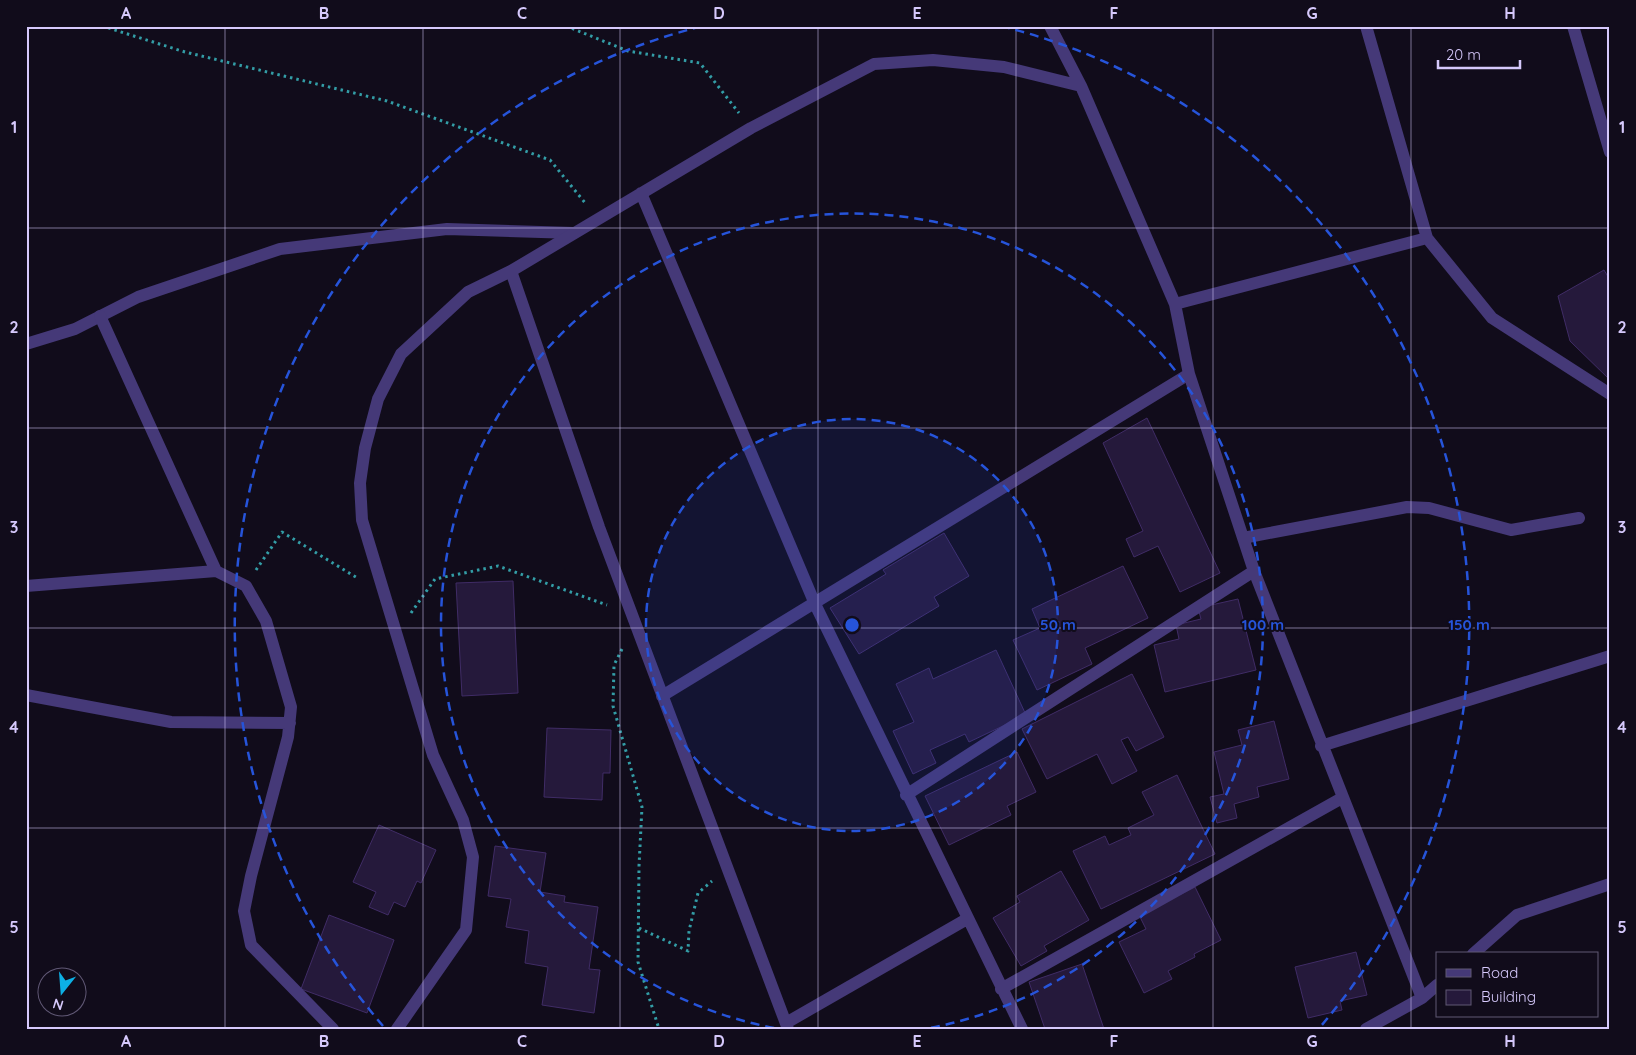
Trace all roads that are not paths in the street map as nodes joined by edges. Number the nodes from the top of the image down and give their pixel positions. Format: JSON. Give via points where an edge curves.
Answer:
{"nodes":[{"id":1,"x":1050,"y":26,"type":"edge"},
{"id":2,"x":1366,"y":26,"type":"edge"},
{"id":3,"x":1574,"y":26,"type":"edge"},
{"id":4,"x":1082,"y":86,"type":"junction"},
{"id":5,"x":1610,"y":152,"type":"edge"},
{"id":6,"x":641,"y":193,"type":"junction"},
{"id":7,"x":574,"y":233,"type":"junction"},
{"id":8,"x":1427,"y":238,"type":"junction"},
{"id":9,"x":512,"y":270,"type":"junction"},
{"id":10,"x":1174,"y":304,"type":"junction"},
{"id":11,"x":100,"y":316,"type":"junction"},
{"id":12,"x":26,"y":344,"type":"edge"},
{"id":13,"x":1189,"y":374,"type":"junction"},
{"id":14,"x":1610,"y":394,"type":"edge"},
{"id":15,"x":1578,"y":518,"type":"dead end"},
{"id":16,"x":1243,"y":538,"type":"junction"},
{"id":17,"x":216,"y":571,"type":"junction"},
{"id":18,"x":1254,"y":572,"type":"junction"},
{"id":19,"x":26,"y":586,"type":"edge"},
{"id":20,"x":815,"y":604,"type":"junction"},
{"id":21,"x":1610,"y":656,"type":"edge"},
{"id":22,"x":26,"y":695,"type":"edge"},
{"id":23,"x":662,"y":696,"type":"junction"},
{"id":24,"x":290,"y":723,"type":"junction"},
{"id":25,"x":1322,"y":746,"type":"junction"},
{"id":26,"x":906,"y":795,"type":"junction"},
{"id":27,"x":1342,"y":798,"type":"junction"},
{"id":28,"x":1610,"y":884,"type":"edge"},
{"id":29,"x":967,"y":919,"type":"junction"},
{"id":30,"x":1475,"y":952,"type":"edge"},
{"id":31,"x":1436,"y":986,"type":"edge"},
{"id":32,"x":1001,"y":988,"type":"junction"},
{"id":33,"x":1422,"y":998,"type":"junction"},
{"id":34,"x":787,"y":1026,"type":"edge"},
{"id":35,"x":333,"y":1029,"type":"edge"},
{"id":36,"x":397,"y":1029,"type":"edge"},
{"id":37,"x":1022,"y":1029,"type":"edge"},
{"id":38,"x":1366,"y":1029,"type":"edge"}],
"edges":[{"from":1,"to":4,"type":"street"},
{"from":2,"to":8,"type":"street"},
{"from":3,"to":5,"type":"street"},
{"from":4,"to":6,"type":"street","via":[[1004,67],[933,60],[874,64],[751,128]]},
{"from":4,"to":10,"type":"street"},
{"from":6,"to":7,"type":"street"},
{"from":6,"to":20,"type":"street"},
{"from":7,"to":9,"type":"street"},
{"from":7,"to":11,"type":"street","via":[[447,229],[280,249],[138,297]]},
{"from":8,"to":10,"type":"street"},
{"from":8,"to":14,"type":"street","via":[[1492,318]]},
{"from":9,"to":23,"type":"street","via":[[599,527]]},
{"from":9,"to":36,"type":"street","via":[[468,292],[401,354],[378,399],[365,448],[360,483],[362,520],[433,755],[463,820],[473,857],[466,930]]},
{"from":10,"to":13,"type":"street"},
{"from":11,"to":12,"type":"street","via":[[74,329]]},
{"from":11,"to":17,"type":"street"},
{"from":13,"to":16,"type":"street"},
{"from":13,"to":20,"type":"street"},
{"from":15,"to":16,"type":"street","via":[[1511,530],[1430,508],[1407,507]]},
{"from":16,"to":18,"type":"street"},
{"from":17,"to":19,"type":"street"},
{"from":17,"to":24,"type":"street","via":[[246,586],[266,621],[291,708]]},
{"from":18,"to":25,"type":"street"},
{"from":18,"to":26,"type":"street"},
{"from":20,"to":23,"type":"street"},
{"from":20,"to":26,"type":"street"},
{"from":21,"to":25,"type":"street"},
{"from":22,"to":24,"type":"street","via":[[170,722]]},
{"from":23,"to":34,"type":"street"},
{"from":24,"to":35,"type":"street","via":[[244,911],[251,945]]},
{"from":25,"to":27,"type":"street"},
{"from":26,"to":29,"type":"street"},
{"from":27,"to":32,"type":"street"},
{"from":27,"to":33,"type":"street"},
{"from":28,"to":30,"type":"street","via":[[1517,915]]},
{"from":29,"to":32,"type":"street"},
{"from":29,"to":34,"type":"street"},
{"from":31,"to":33,"type":"street"},
{"from":32,"to":37,"type":"street"},
{"from":33,"to":38,"type":"street"}]}
